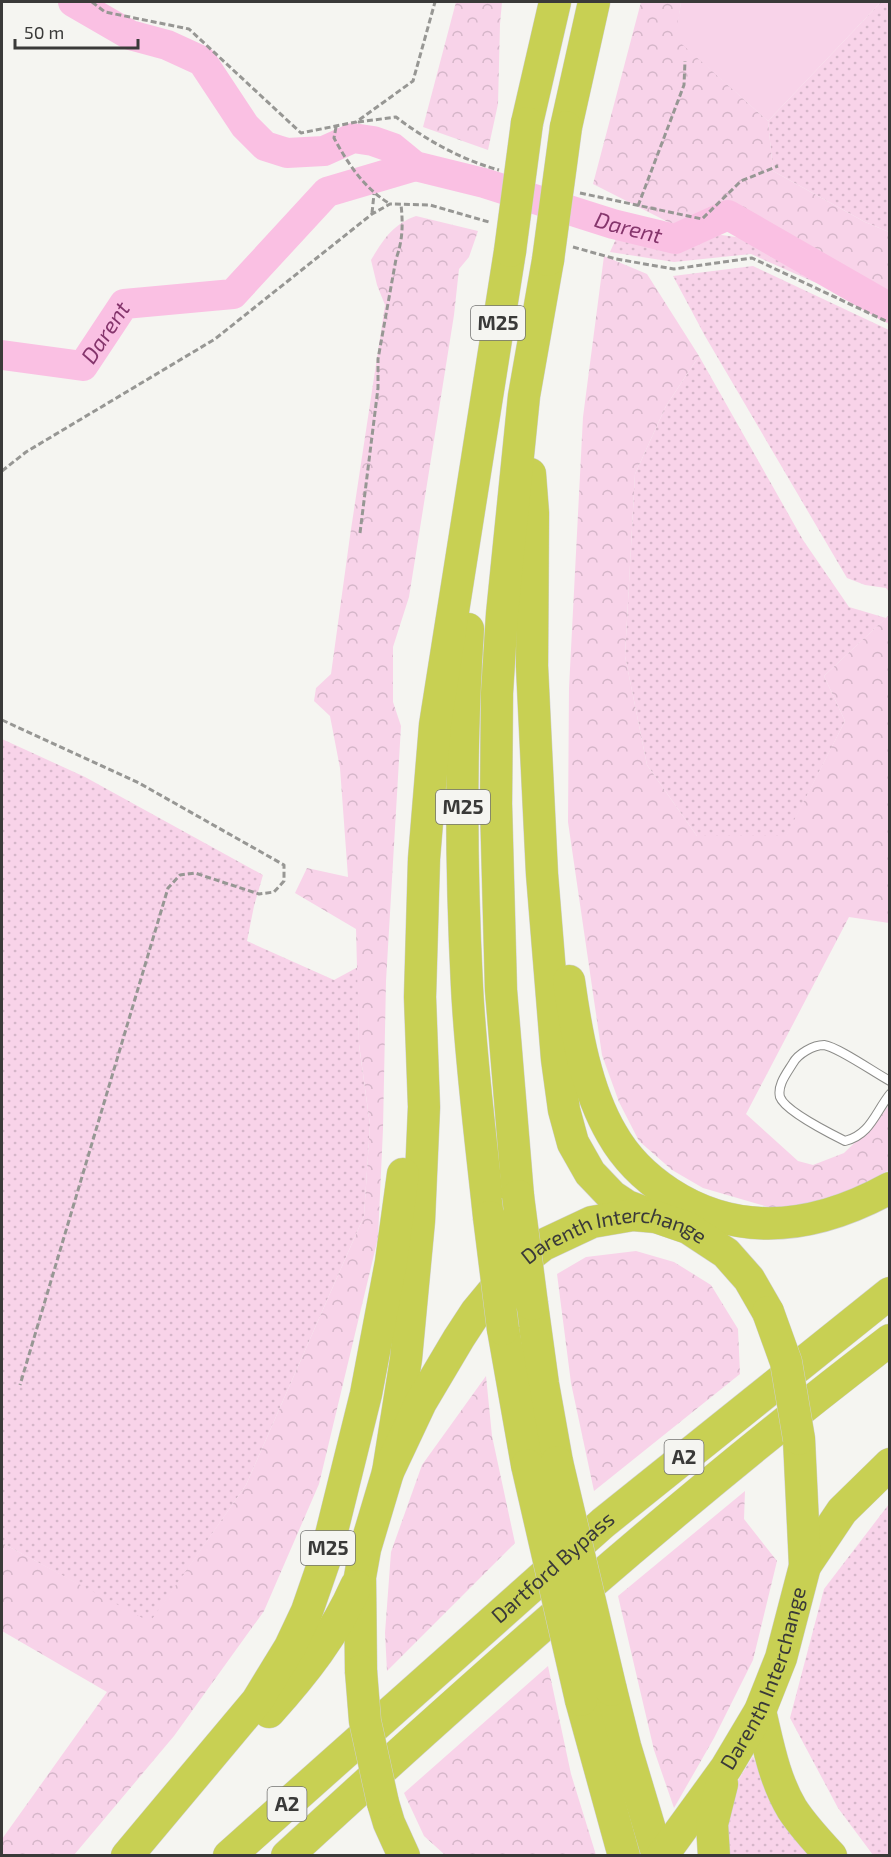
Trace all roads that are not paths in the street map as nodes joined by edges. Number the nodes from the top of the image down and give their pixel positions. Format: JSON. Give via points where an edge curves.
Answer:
{"nodes":[{"id":1,"x":555,"y":2,"type":"edge"},
{"id":2,"x":594,"y":2,"type":"edge"},
{"id":3,"x":486,"y":395,"type":"junction"},
{"id":4,"x":524,"y":396,"type":"junction"},
{"id":5,"x":539,"y":774,"type":"junction"},
{"id":6,"x":420,"y":997,"type":"junction"},
{"id":7,"x":890,"y":1081,"type":"edge"},
{"id":8,"x":890,"y":1094,"type":"edge"},
{"id":9,"x":890,"y":1188,"type":"edge"},
{"id":10,"x":890,"y":1207,"type":"edge"},
{"id":11,"x":656,"y":1217,"type":"junction"},
{"id":12,"x":688,"y":1228,"type":"junction"},
{"id":13,"x":890,"y":1293,"type":"edge"},
{"id":14,"x":890,"y":1340,"type":"edge"},
{"id":15,"x":890,"y":1464,"type":"edge"},
{"id":16,"x":388,"y":1473,"type":"junction"},
{"id":17,"x":806,"y":1566,"type":"junction"},
{"id":18,"x":360,"y":1577,"type":"junction"},
{"id":19,"x":760,"y":1711,"type":"junction"},
{"id":20,"x":726,"y":1768,"type":"junction"},
{"id":21,"x":621,"y":1846,"type":"edge"},
{"id":22,"x":127,"y":1856,"type":"edge"},
{"id":23,"x":140,"y":1856,"type":"edge"},
{"id":24,"x":229,"y":1856,"type":"edge"},
{"id":25,"x":287,"y":1856,"type":"edge"},
{"id":26,"x":404,"y":1856,"type":"edge"},
{"id":27,"x":660,"y":1856,"type":"edge"},
{"id":28,"x":714,"y":1856,"type":"edge"},
{"id":29,"x":831,"y":1856,"type":"edge"}],
"edges":[{"from":1,"to":3,"type":"highway","number":"M25","bridge":true,"via":[[527,123]]},
{"from":2,"to":4,"type":"highway","number":"M25","bridge":true,"via":[[566,127],[560,253]]},
{"from":3,"to":6,"type":"highway","number":"M25","via":[[435,725],[424,859]]},
{"from":3,"to":21,"type":"highway","number":"M25","bridge":true,"via":[[464,684],[462,788],[473,1073],[503,1329],[526,1465],[581,1700]]},
{"from":4,"to":5,"type":"highway","number":"M25","via":[[533,513],[532,666]]},
{"from":4,"to":27,"type":"highway","number":"M25","bridge":true,"via":[[502,614],[496,793],[501,990],[518,1196],[557,1462],[625,1746]]},
{"from":5,"to":9,"type":"highway","number":"M25","via":[[582,1054],[604,1120],[629,1158],[677,1198],[747,1223],[784,1223],[826,1216]]},
{"from":5,"to":11,"type":"highway","number":"M25","via":[[549,965],[568,1129],[580,1157],[602,1187],[627,1206]]},
{"from":6,"to":16,"type":"highway","number":"M25","via":[[423,1107],[419,1221],[406,1359]]},
{"from":6,"to":22,"type":"highway","number":"M25","via":[[402,1185],[379,1332],[314,1593],[290,1647],[257,1701]]},
{"from":7,"to":8,"type":"lane","via":[[824,1045],[796,1059],[781,1083],[780,1096],[785,1105],[811,1123],[845,1141],[868,1130]]},
{"from":10,"to":12,"type":"highway","via":[[849,1230],[799,1243],[768,1244]]},
{"from":11,"to":12,"type":"highway","name":"Darenth Interchange"},
{"from":11,"to":16,"type":"highway","name":"Darenth Interchange","via":[[633,1215],[592,1222],[543,1245],[510,1271],[459,1338],[421,1402]]},
{"from":12,"to":17,"type":"highway","name":"Darenth Interchange","bridge":true,"via":[[738,1264],[768,1312],[786,1362],[799,1439]]},
{"from":13,"to":24,"type":"highway","name":"Dartford Bypass","number":"A2","via":[[595,1530]]},
{"from":14,"to":25,"type":"highway","name":"Dartford Bypass","number":"A2","via":[[614,1563]]},
{"from":15,"to":17,"type":"highway","via":[[843,1511]]},
{"from":16,"to":18,"type":"highway","name":"Darenth Interchange"},
{"from":17,"to":19,"type":"highway","name":"Darenth Interchange","via":[[781,1658]]},
{"from":18,"to":23,"type":"highway","via":[[326,1644]]},
{"from":18,"to":26,"type":"highway","name":"Darenth Interchange","bridge":true,"via":[[365,1721],[383,1803]]},
{"from":19,"to":20,"type":"highway","name":"Darenth Interchange"},
{"from":19,"to":29,"type":"highway","via":[[772,1759],[792,1808]]},
{"from":20,"to":27,"type":"highway","name":"Darenth Interchange"},
{"from":20,"to":28,"type":"highway","via":[[712,1824]]}]}
